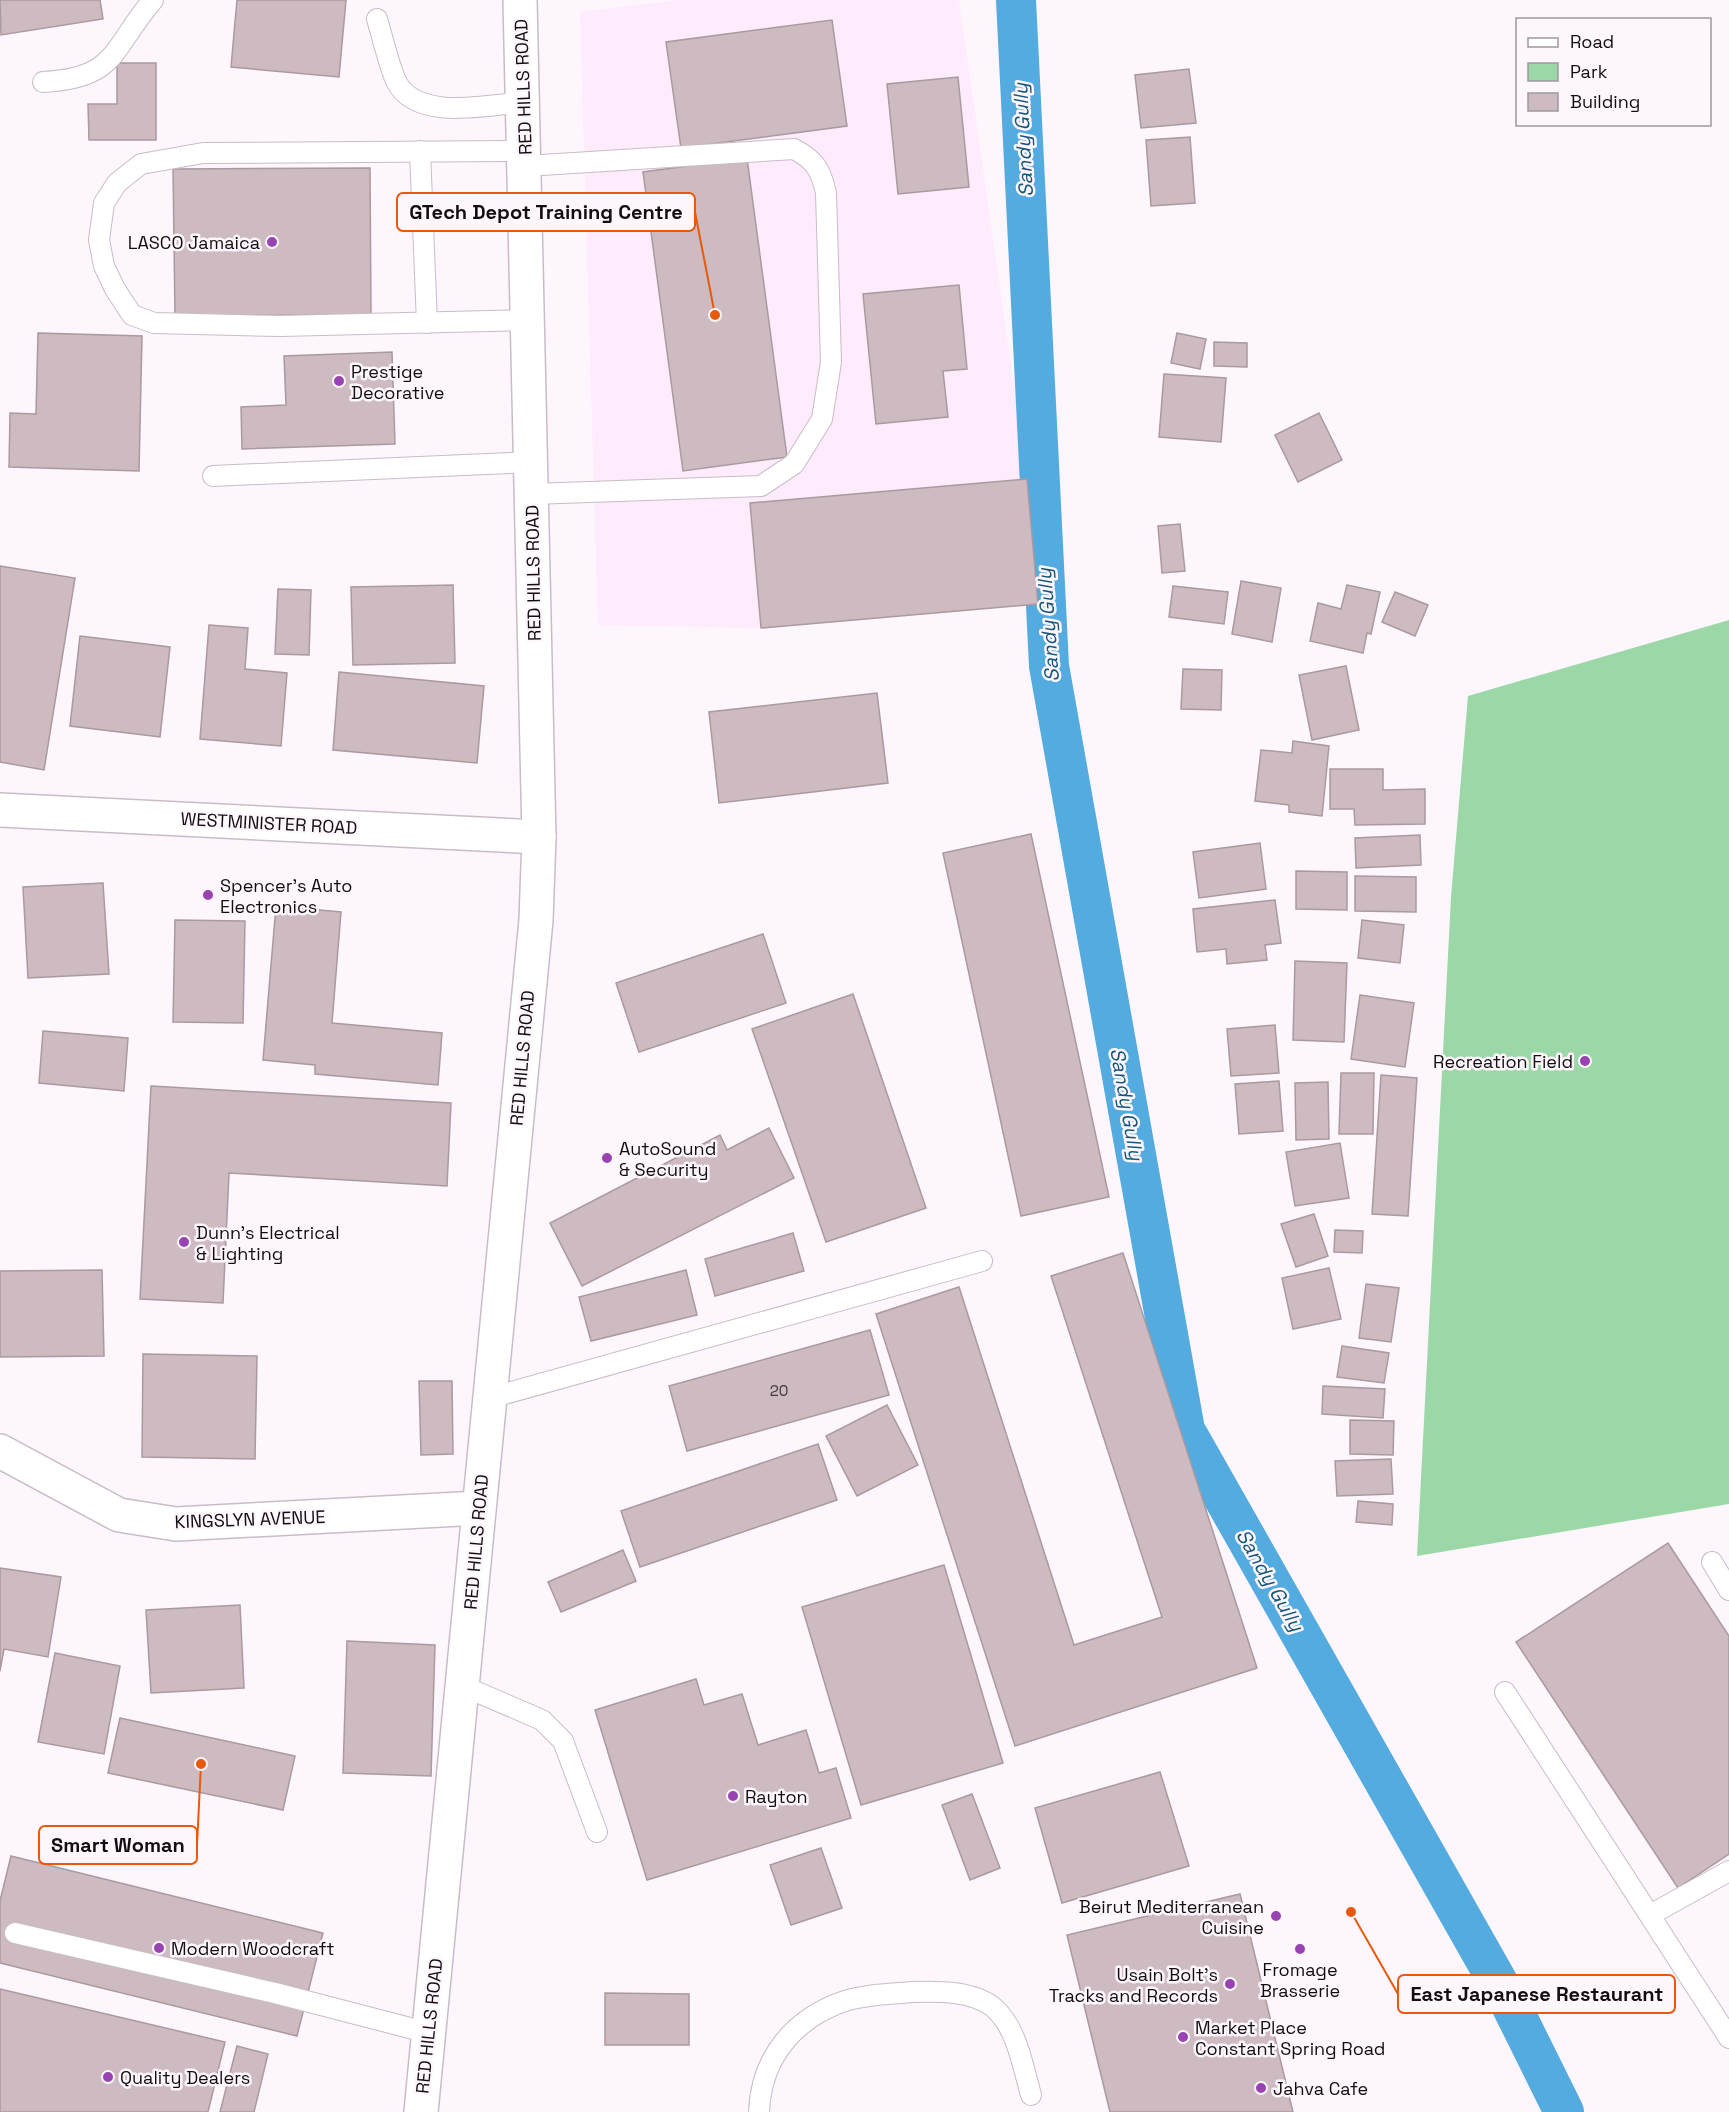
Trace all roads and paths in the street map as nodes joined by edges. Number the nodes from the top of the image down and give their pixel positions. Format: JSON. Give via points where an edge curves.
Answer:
{"nodes":[{"id":1,"x":153,"y":0,"type":"edge"},
{"id":2,"x":520,"y":0,"type":"edge"},
{"id":3,"x":377,"y":19,"type":"dead end"},
{"id":4,"x":43,"y":82,"type":"dead end"},
{"id":5,"x":524,"y":102,"type":"junction"},
{"id":6,"x":420,"y":151,"type":"junction"},
{"id":7,"x":526,"y":159,"type":"junction"},
{"id":8,"x":529,"y":320,"type":"junction"},
{"id":9,"x":427,"y":323,"type":"junction"},
{"id":10,"x":213,"y":476,"type":"dead end"},
{"id":11,"x":532,"y":478,"type":"junction"},
{"id":12,"x":0,"y":810,"type":"edge"},
{"id":13,"x":538,"y":837,"type":"junction"},
{"id":14,"x":982,"y":1261,"type":"dead end"},
{"id":15,"x":490,"y":1398,"type":"junction"},
{"id":16,"x":0,"y":1451,"type":"edge"},
{"id":17,"x":479,"y":1508,"type":"junction"},
{"id":18,"x":1712,"y":1562,"type":"dead end"},
{"id":19,"x":1729,"y":1590,"type":"edge"},
{"id":20,"x":463,"y":1686,"type":"junction"},
{"id":21,"x":1505,"y":1692,"type":"dead end"},
{"id":22,"x":597,"y":1832,"type":"dead end"},
{"id":23,"x":1729,"y":1871,"type":"edge"},
{"id":24,"x":1650,"y":1915,"type":"junction"},
{"id":25,"x":15,"y":1933,"type":"dead end"},
{"id":26,"x":429,"y":2033,"type":"junction"},
{"id":27,"x":1729,"y":2038,"type":"edge"},
{"id":28,"x":1032,"y":2095,"type":"dead end"},
{"id":29,"x":421,"y":2112,"type":"edge"},
{"id":30,"x":759,"y":2112,"type":"edge"}],
"edges":[{"from":1,"to":4,"type":"lane","via":[[115,55],[100,68],[70,80]]},
{"from":2,"to":5,"type":"main road","name":"RED HILLS ROAD"},
{"from":3,"to":5,"type":"lane","via":[[397,82],[409,98],[446,108]]},
{"from":5,"to":7,"type":"main road","name":"RED HILLS ROAD"},
{"from":6,"to":7,"type":"lane"},
{"from":6,"to":9,"type":"lane"},
{"from":6,"to":9,"type":"lane","via":[[203,153],[141,164],[117,183],[104,203],[99,240],[104,266],[132,315],[154,323],[280,326]]},
{"from":7,"to":8,"type":"main road","name":"RED HILLS ROAD"},
{"from":7,"to":11,"type":"lane","via":[[794,149],[813,159],[822,173],[826,193],[831,362],[822,418],[805,449],[794,464],[761,486]]},
{"from":8,"to":9,"type":"lane"},
{"from":8,"to":11,"type":"main road","name":"RED HILLS ROAD"},
{"from":10,"to":11,"type":"lane"},
{"from":11,"to":13,"type":"main road","name":"RED HILLS ROAD"},
{"from":12,"to":13,"type":"main road","name":"WESTMINISTER ROAD"},
{"from":13,"to":15,"type":"main road","name":"RED HILLS ROAD","via":[[536,921]]},
{"from":14,"to":15,"type":"lane"},
{"from":15,"to":17,"type":"main road","name":"RED HILLS ROAD"},
{"from":16,"to":17,"type":"main road","name":"KINGSLYN AVENUE","via":[[119,1515],[176,1524]]},
{"from":17,"to":20,"type":"main road","name":"RED HILLS ROAD"},
{"from":18,"to":19,"type":"lane"},
{"from":20,"to":22,"type":"lane","via":[[542,1720],[563,1741]]},
{"from":20,"to":26,"type":"main road","name":"RED HILLS ROAD"},
{"from":21,"to":24,"type":"lane"},
{"from":23,"to":24,"type":"lane"},
{"from":24,"to":27,"type":"lane"},
{"from":25,"to":26,"type":"lane"},
{"from":26,"to":29,"type":"main road","name":"RED HILLS ROAD"},
{"from":28,"to":30,"type":"lane","via":[[1009,2027],[993,2007],[960,1994],[888,1994],[846,2000],[812,2016],[786,2038],[760,2088]]}]}
